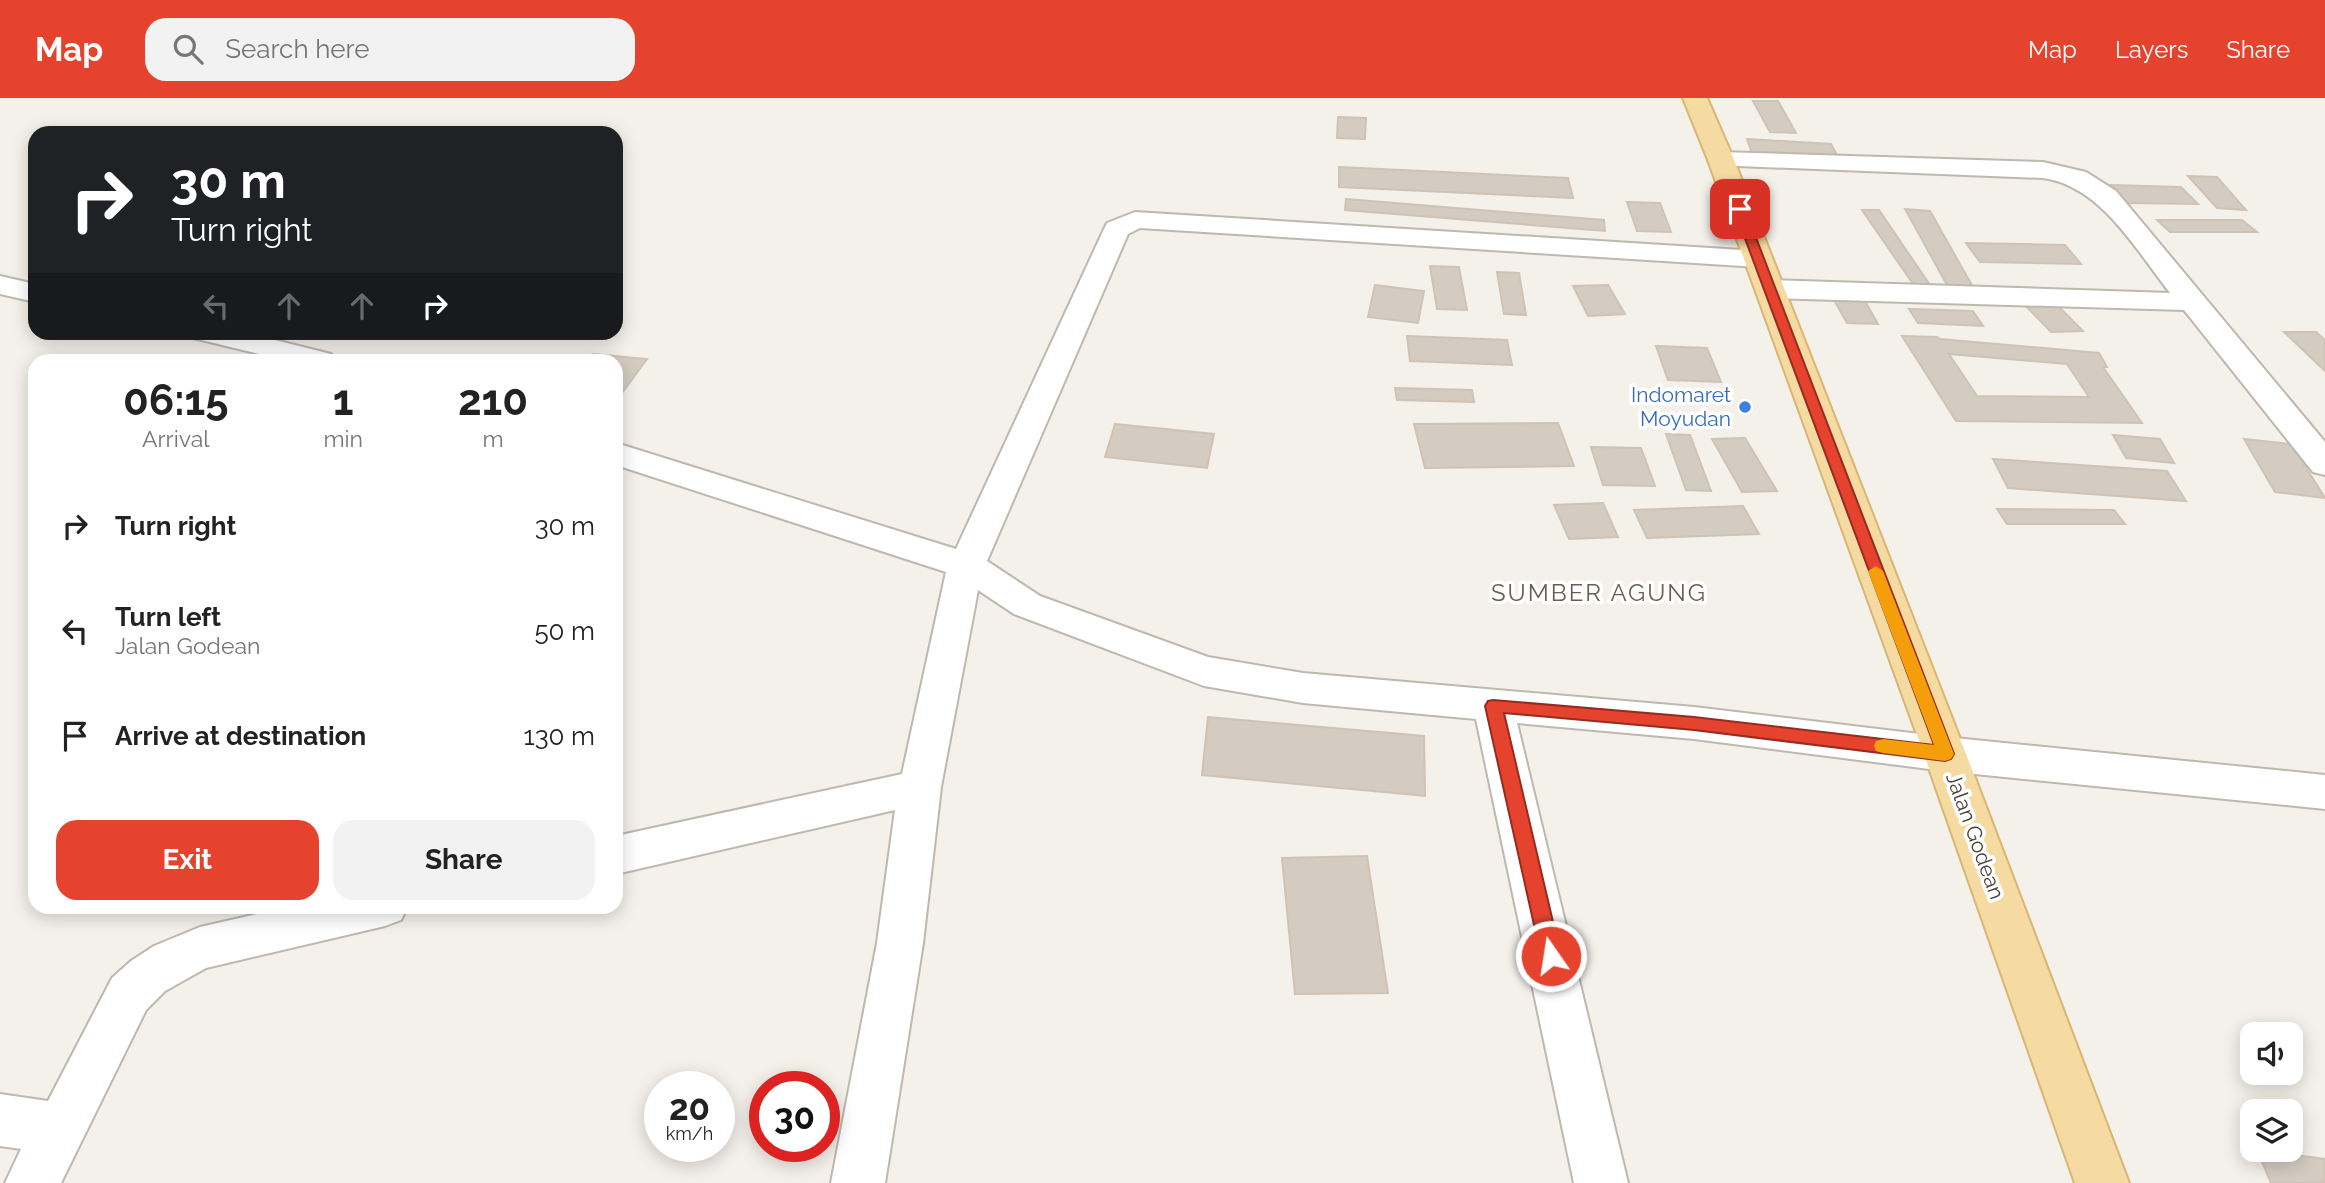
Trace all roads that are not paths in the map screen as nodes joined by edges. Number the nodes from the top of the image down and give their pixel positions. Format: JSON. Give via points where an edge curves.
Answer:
{"nodes":[{"id":1,"x":1695,"y":98,"type":"edge"},
{"id":2,"x":1721,"y":160,"type":"junction"},
{"id":3,"x":1764,"y":274,"type":"junction"},
{"id":4,"x":0,"y":285,"type":"edge"},
{"id":5,"x":28,"y":291,"type":"edge"},
{"id":6,"x":2193,"y":302,"type":"junction"},
{"id":7,"x":237,"y":340,"type":"edge"},
{"id":8,"x":295,"y":354,"type":"edge"},
{"id":9,"x":623,"y":457,"type":"edge"},
{"id":10,"x":2325,"y":464,"type":"edge"},
{"id":11,"x":961,"y":584,"type":"junction"},
{"id":12,"x":1498,"y":725,"type":"junction"},
{"id":13,"x":1945,"y":754,"type":"junction"},
{"id":14,"x":920,"y":787,"type":"junction"},
{"id":15,"x":2311,"y":791,"type":"edge"},
{"id":16,"x":623,"y":853,"type":"edge"},
{"id":17,"x":350,"y":914,"type":"edge"},
{"id":18,"x":0,"y":1120,"type":"edge"},
{"id":19,"x":61,"y":1129,"type":"junction"},
{"id":20,"x":32,"y":1183,"type":"edge"},
{"id":21,"x":858,"y":1183,"type":"edge"},
{"id":22,"x":1601,"y":1183,"type":"edge"},
{"id":23,"x":2102,"y":1183,"type":"edge"}],
"edges":[{"from":1,"to":2,"type":"main road","name":"Jalan Godean"},
{"from":2,"to":3,"type":"main road","name":"Jalan Godean"},
{"from":2,"to":6,"type":"street","via":[[2068,173],[2092,184],[2106,197]]},
{"from":3,"to":6,"type":"street"},
{"from":3,"to":11,"type":"street","via":[[1174,221],[1126,223],[1117,229]]},
{"from":3,"to":13,"type":"main road","name":"Jalan Godean"},
{"from":4,"to":5,"type":"street"},
{"from":6,"to":10,"type":"street"},
{"from":7,"to":8,"type":"street"},
{"from":9,"to":11,"type":"street"},
{"from":11,"to":12,"type":"street","via":[[1203,671]]},
{"from":11,"to":14,"type":"street"},
{"from":12,"to":13,"type":"street","via":[[1694,723]]},
{"from":12,"to":22,"type":"street"},
{"from":13,"to":15,"type":"street"},
{"from":13,"to":23,"type":"main road","name":"Jalan Godean"},
{"from":14,"to":16,"type":"street"},
{"from":14,"to":21,"type":"street","via":[[900,943]]},
{"from":17,"to":19,"type":"street","via":[[200,948],[148,976],[129,994]]},
{"from":18,"to":19,"type":"street"},
{"from":19,"to":20,"type":"street"}]}
